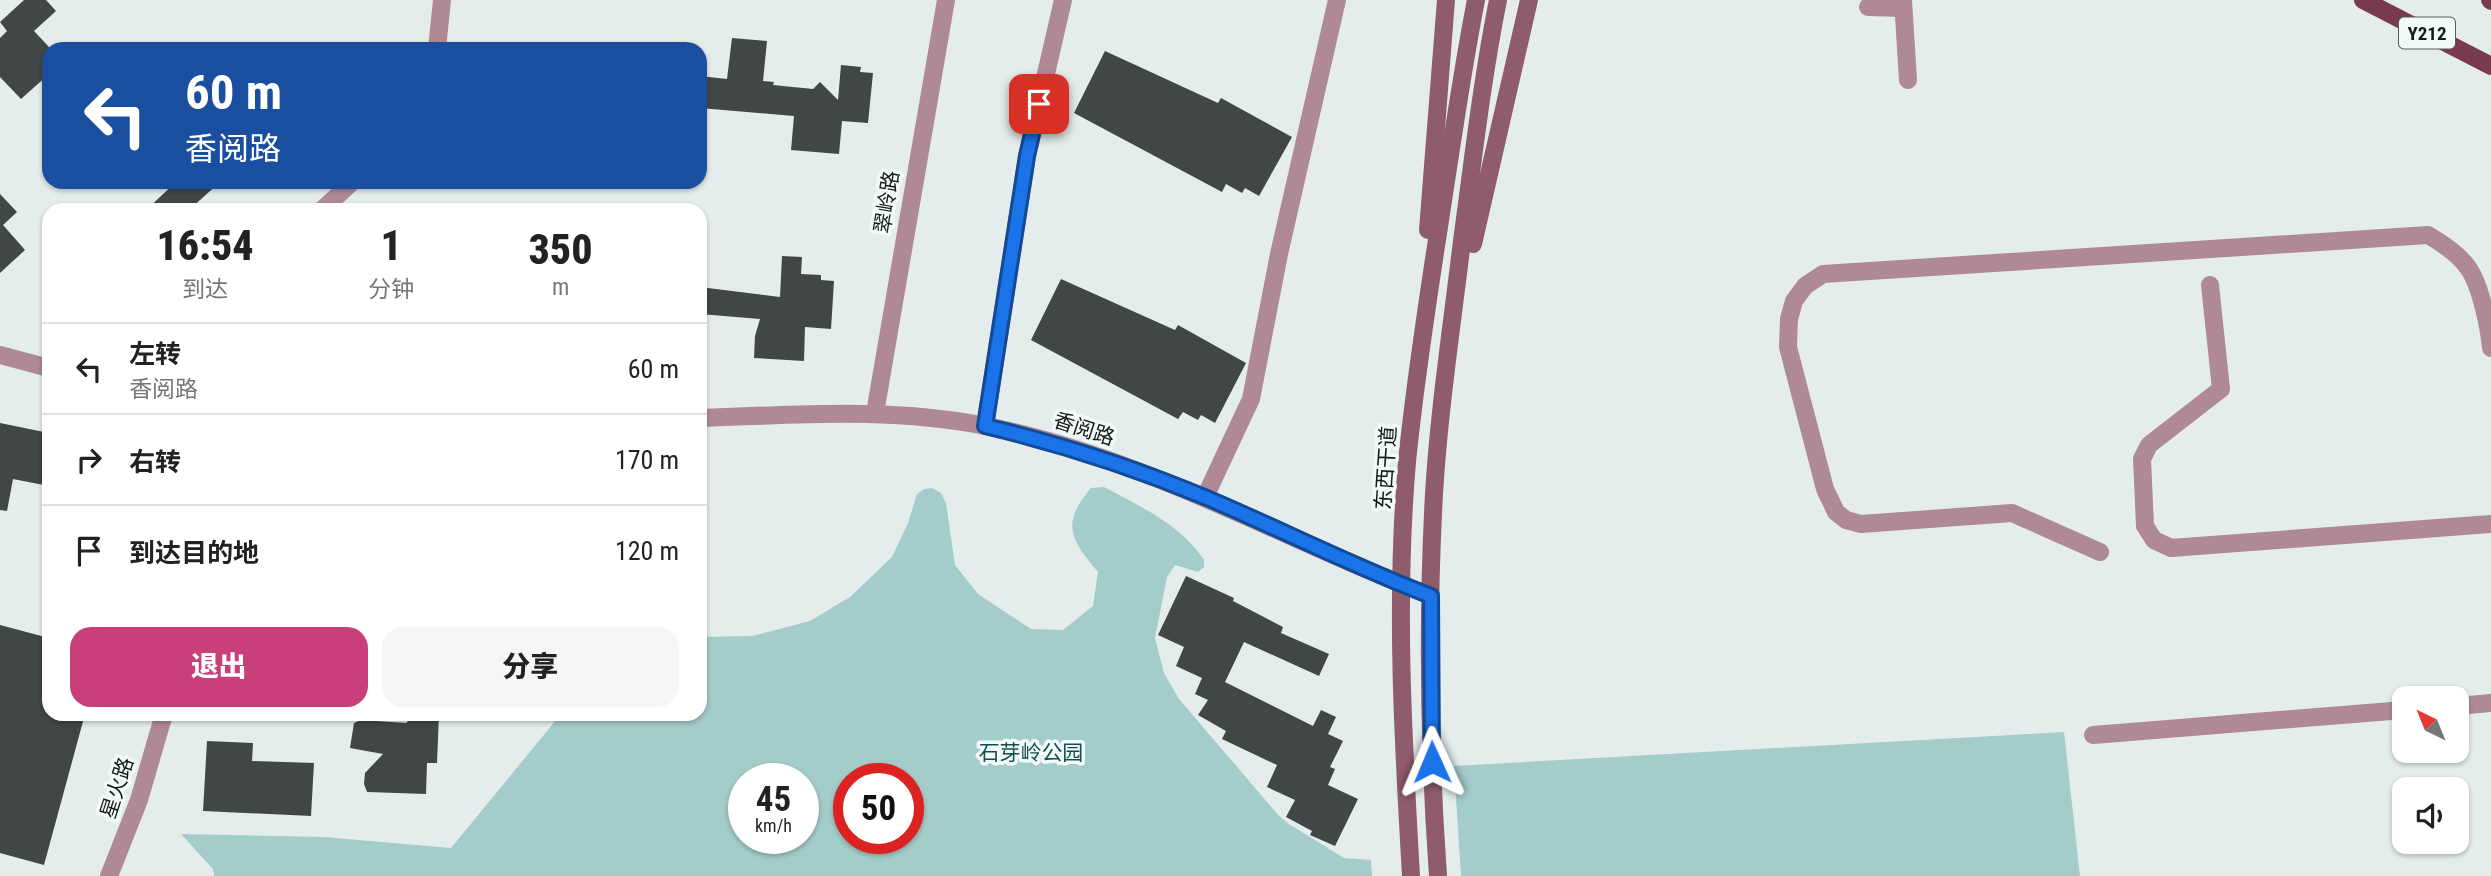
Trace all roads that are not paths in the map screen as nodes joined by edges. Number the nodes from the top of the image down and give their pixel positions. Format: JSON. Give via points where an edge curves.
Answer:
{"nodes":[{"id":1,"x":442,"y":0,"type":"edge"},
{"id":2,"x":946,"y":0,"type":"edge"},
{"id":3,"x":1063,"y":0,"type":"edge"},
{"id":4,"x":1337,"y":0,"type":"edge"},
{"id":5,"x":1446,"y":0,"type":"edge"},
{"id":6,"x":1476,"y":0,"type":"edge"},
{"id":7,"x":1498,"y":0,"type":"edge"},
{"id":8,"x":1529,"y":0,"type":"edge"},
{"id":9,"x":2363,"y":0,"type":"edge"},
{"id":10,"x":1903,"y":4,"type":"edge"},
{"id":11,"x":1868,"y":7,"type":"dead end"},
{"id":12,"x":438,"y":42,"type":"edge"},
{"id":13,"x":2491,"y":66,"type":"edge"},
{"id":14,"x":1908,"y":80,"type":"dead end"},
{"id":15,"x":344,"y":189,"type":"edge"},
{"id":16,"x":330,"y":203,"type":"edge"},
{"id":17,"x":2210,"y":285,"type":"dead end"},
{"id":18,"x":2491,"y":348,"type":"edge"},
{"id":19,"x":0,"y":355,"type":"edge"},
{"id":20,"x":42,"y":366,"type":"edge"},
{"id":21,"x":1418,"y":367,"type":"junction"},
{"id":22,"x":1446,"y":374,"type":"junction"},
{"id":23,"x":875,"y":412,"type":"junction"},
{"id":24,"x":707,"y":418,"type":"edge"},
{"id":25,"x":985,"y":426,"type":"junction"},
{"id":26,"x":1205,"y":498,"type":"junction"},
{"id":27,"x":2491,"y":524,"type":"edge"},
{"id":28,"x":2100,"y":552,"type":"dead end"},
{"id":29,"x":1402,"y":585,"type":"junction"},
{"id":30,"x":1431,"y":596,"type":"junction"},
{"id":31,"x":2491,"y":703,"type":"edge"},
{"id":32,"x":2469,"y":705,"type":"edge"},
{"id":33,"x":2392,"y":711,"type":"edge"},
{"id":34,"x":162,"y":721,"type":"edge"},
{"id":35,"x":2093,"y":734,"type":"dead end"},
{"id":36,"x":109,"y":876,"type":"edge"},
{"id":37,"x":1411,"y":876,"type":"edge"},
{"id":38,"x":1438,"y":876,"type":"edge"}],
"edges":[{"from":1,"to":12,"type":"street"},
{"from":2,"to":23,"type":"street","name":"翠岭路"},
{"from":3,"to":25,"type":"street","via":[[1027,156]]},
{"from":4,"to":26,"type":"street","via":[[1251,399]]},
{"from":5,"to":21,"type":"main road"},
{"from":6,"to":21,"type":"main road","name":"东西干道"},
{"from":7,"to":22,"type":"main road","via":[[1484,72]]},
{"from":8,"to":22,"type":"main road"},
{"from":9,"to":13,"type":"main road","number":"Y212"},
{"from":10,"to":11,"type":"street"},
{"from":10,"to":14,"type":"street"},
{"from":15,"to":16,"type":"street"},
{"from":17,"to":27,"type":"street","via":[[2221,389],[2149,445],[2142,459],[2145,526],[2154,540],[2171,548]]},
{"from":18,"to":28,"type":"street","via":[[2468,266],[2428,235],[1823,274],[1805,286],[1794,301],[1788,347],[1825,489],[1836,512],[1861,524],[2012,513]]},
{"from":19,"to":20,"type":"street"},
{"from":21,"to":29,"type":"main road","name":"东西干道","via":[[1407,464]]},
{"from":22,"to":30,"type":"main road"},
{"from":23,"to":24,"type":"street","name":"香阅路"},
{"from":23,"to":25,"type":"street","name":"香阅路"},
{"from":25,"to":26,"type":"street","name":"香阅路","via":[[1098,457]]},
{"from":26,"to":29,"type":"street","name":"香阅路"},
{"from":29,"to":30,"type":"street","name":"香阅路"},
{"from":29,"to":37,"type":"main road","name":"东西干道","via":[[1401,711]]},
{"from":30,"to":38,"type":"main road","via":[[1432,786]]},
{"from":31,"to":32,"type":"street"},
{"from":33,"to":35,"type":"street"},
{"from":34,"to":36,"type":"street","name":"星火路","via":[[139,800]]}]}
